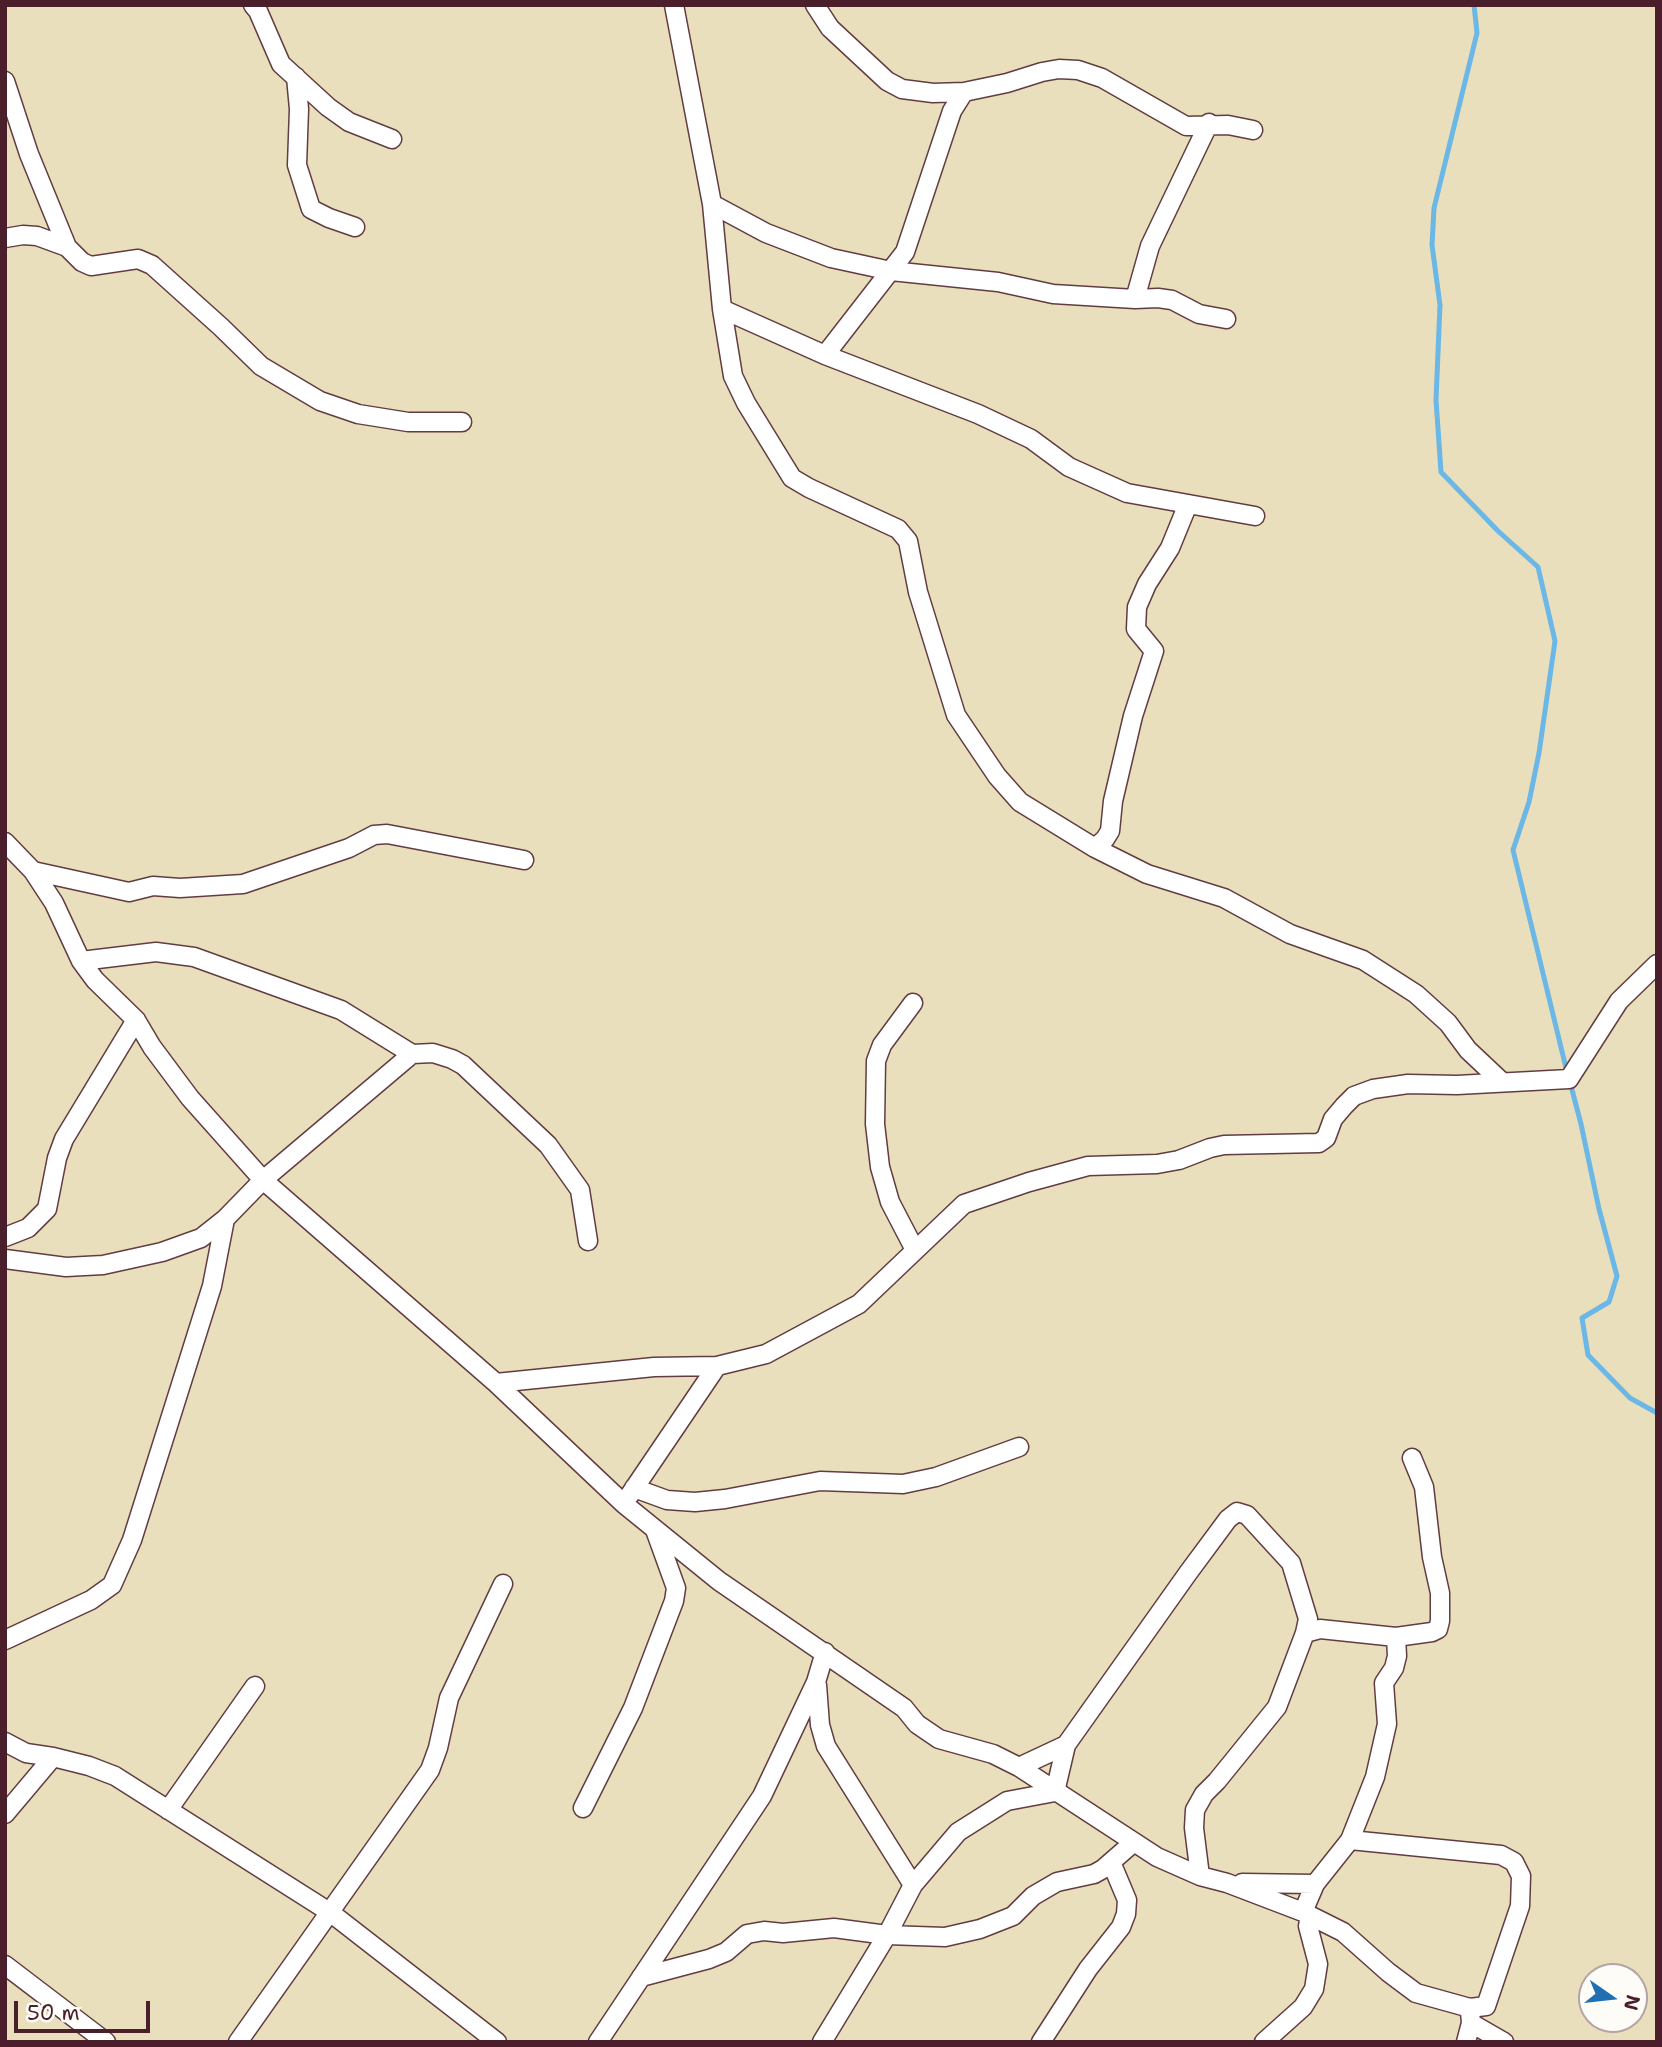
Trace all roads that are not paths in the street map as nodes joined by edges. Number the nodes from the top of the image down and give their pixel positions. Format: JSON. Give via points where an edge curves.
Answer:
{"nodes":[{"id":1,"x":253,"y":5,"type":"edge"},
{"id":2,"x":674,"y":5,"type":"edge"},
{"id":3,"x":815,"y":5,"type":"edge"},
{"id":4,"x":296,"y":77,"type":"junction"},
{"id":5,"x":5,"y":80,"type":"edge"},
{"id":6,"x":964,"y":92,"type":"junction"},
{"id":7,"x":933,"y":93,"type":"junction"},
{"id":8,"x":952,"y":111,"type":"junction"},
{"id":9,"x":1209,"y":123,"type":"junction"},
{"id":10,"x":1254,"y":130,"type":"dead end"},
{"id":11,"x":392,"y":139,"type":"dead end"},
{"id":12,"x":712,"y":204,"type":"junction"},
{"id":13,"x":355,"y":227,"type":"dead end"},
{"id":14,"x":5,"y":238,"type":"edge"},
{"id":15,"x":67,"y":247,"type":"junction"},
{"id":16,"x":891,"y":271,"type":"junction"},
{"id":17,"x":1135,"y":299,"type":"junction"},
{"id":18,"x":722,"y":309,"type":"junction"},
{"id":19,"x":1226,"y":319,"type":"dead end"},
{"id":20,"x":825,"y":355,"type":"junction"},
{"id":21,"x":462,"y":422,"type":"dead end"},
{"id":22,"x":1188,"y":504,"type":"junction"},
{"id":23,"x":1255,"y":516,"type":"dead end"},
{"id":24,"x":5,"y":842,"type":"edge"},
{"id":25,"x":1096,"y":849,"type":"junction"},
{"id":26,"x":524,"y":860,"type":"dead end"},
{"id":27,"x":33,"y":872,"type":"junction"},
{"id":28,"x":81,"y":961,"type":"junction"},
{"id":29,"x":1657,"y":964,"type":"edge"},
{"id":30,"x":912,"y":1003,"type":"dead end"},
{"id":31,"x":136,"y":1020,"type":"junction"},
{"id":32,"x":1468,"y":1050,"type":"junction"},
{"id":33,"x":412,"y":1054,"type":"junction"},
{"id":34,"x":1502,"y":1082,"type":"junction"},
{"id":35,"x":1457,"y":1085,"type":"junction"},
{"id":36,"x":263,"y":1180,"type":"junction"},
{"id":37,"x":225,"y":1219,"type":"junction"},
{"id":38,"x":5,"y":1237,"type":"edge"},
{"id":39,"x":588,"y":1241,"type":"dead end"},
{"id":40,"x":915,"y":1250,"type":"junction"},
{"id":41,"x":5,"y":1259,"type":"edge"},
{"id":42,"x":717,"y":1366,"type":"junction"},
{"id":43,"x":496,"y":1383,"type":"junction"},
{"id":44,"x":1019,"y":1447,"type":"dead end"},
{"id":45,"x":1412,"y":1458,"type":"dead end"},
{"id":46,"x":634,"y":1488,"type":"junction"},
{"id":47,"x":624,"y":1504,"type":"junction"},
{"id":48,"x":655,"y":1529,"type":"junction"},
{"id":49,"x":503,"y":1584,"type":"dead end"},
{"id":50,"x":1311,"y":1627,"type":"junction"},
{"id":51,"x":1396,"y":1637,"type":"junction"},
{"id":52,"x":5,"y":1640,"type":"edge"},
{"id":53,"x":825,"y":1652,"type":"junction"},
{"id":54,"x":816,"y":1682,"type":"junction"},
{"id":55,"x":255,"y":1686,"type":"dead end"},
{"id":56,"x":5,"y":1742,"type":"edge"},
{"id":57,"x":1066,"y":1745,"type":"junction"},
{"id":58,"x":5,"y":1752,"type":"edge"},
{"id":59,"x":26,"y":1754,"type":"junction"},
{"id":60,"x":53,"y":1757,"type":"junction"},
{"id":61,"x":1019,"y":1767,"type":"junction"},
{"id":62,"x":1055,"y":1792,"type":"junction"},
{"id":63,"x":583,"y":1808,"type":"dead end"},
{"id":64,"x":168,"y":1810,"type":"junction"},
{"id":65,"x":5,"y":1814,"type":"edge"},
{"id":66,"x":1350,"y":1840,"type":"junction"},
{"id":67,"x":1134,"y":1842,"type":"junction"},
{"id":68,"x":1111,"y":1863,"type":"junction"},
{"id":69,"x":1200,"y":1876,"type":"junction"},
{"id":70,"x":1227,"y":1883,"type":"junction"},
{"id":71,"x":1315,"y":1884,"type":"junction"},
{"id":72,"x":913,"y":1885,"type":"junction"},
{"id":73,"x":331,"y":1913,"type":"junction"},
{"id":74,"x":1306,"y":1914,"type":"junction"},
{"id":75,"x":887,"y":1935,"type":"junction"},
{"id":76,"x":5,"y":1965,"type":"edge"},
{"id":77,"x":640,"y":1978,"type":"junction"},
{"id":78,"x":1471,"y":2016,"type":"junction"},
{"id":79,"x":106,"y":2042,"type":"edge"},
{"id":80,"x":239,"y":2042,"type":"edge"},
{"id":81,"x":498,"y":2042,"type":"edge"},
{"id":82,"x":598,"y":2042,"type":"edge"},
{"id":83,"x":822,"y":2042,"type":"edge"},
{"id":84,"x":1041,"y":2042,"type":"edge"},
{"id":85,"x":1264,"y":2042,"type":"edge"},
{"id":86,"x":1466,"y":2042,"type":"edge"},
{"id":87,"x":1504,"y":2042,"type":"edge"}],
"edges":[{"from":1,"to":4,"type":"street","via":[[281,64]]},
{"from":2,"to":12,"type":"street"},
{"from":3,"to":7,"type":"street","via":[[830,28],[887,81],[902,89]]},
{"from":4,"to":11,"type":"street","via":[[349,122]]},
{"from":4,"to":13,"type":"street","via":[[297,165],[311,209]]},
{"from":5,"to":15,"type":"street"},
{"from":6,"to":7,"type":"street"},
{"from":6,"to":8,"type":"street"},
{"from":6,"to":9,"type":"street","via":[[1042,72],[1078,69],[1186,126]]},
{"from":7,"to":8,"type":"street"},
{"from":8,"to":16,"type":"street","via":[[912,235]]},
{"from":9,"to":10,"type":"street"},
{"from":9,"to":17,"type":"street","via":[[1150,246]]},
{"from":12,"to":16,"type":"street","via":[[766,233],[831,258]]},
{"from":12,"to":18,"type":"street"},
{"from":14,"to":15,"type":"street","via":[[37,236]]},
{"from":15,"to":21,"type":"street","via":[[91,266],[138,259],[152,265],[261,366],[320,401],[358,414],[408,422]]},
{"from":16,"to":17,"type":"street","via":[[998,282],[1053,294]]},
{"from":16,"to":20,"type":"street"},
{"from":17,"to":19,"type":"street","via":[[1172,300],[1199,314]]},
{"from":18,"to":20,"type":"street"},
{"from":18,"to":25,"type":"street","via":[[733,376],[792,478],[898,529],[908,541],[918,592],[956,715],[997,776],[1020,802]]},
{"from":20,"to":22,"type":"street","via":[[978,414],[1031,439],[1069,467],[1126,493]]},
{"from":22,"to":23,"type":"street"},
{"from":22,"to":25,"type":"street","via":[[1138,607],[1136,629],[1154,651],[1133,716],[1110,831]]},
{"from":24,"to":27,"type":"street"},
{"from":25,"to":32,"type":"street","via":[[1147,874],[1224,898],[1290,934],[1363,960],[1416,994],[1448,1023]]},
{"from":26,"to":27,"type":"street","via":[[387,834],[243,884],[152,886],[128,891]]},
{"from":27,"to":28,"type":"street","via":[[54,903]]},
{"from":28,"to":31,"type":"street"},
{"from":28,"to":33,"type":"street","via":[[156,952],[194,957],[341,1010]]},
{"from":29,"to":34,"type":"street","via":[[1619,1001],[1569,1079]]},
{"from":30,"to":40,"type":"street","via":[[876,1061],[875,1124],[890,1202]]},
{"from":31,"to":36,"type":"street","via":[[190,1098]]},
{"from":31,"to":38,"type":"street","via":[[64,1139],[47,1209],[28,1228]]},
{"from":32,"to":34,"type":"street"},
{"from":32,"to":35,"type":"street","via":[[1467,1069]]},
{"from":33,"to":36,"type":"street"},
{"from":33,"to":39,"type":"street","via":[[433,1053],[463,1065],[548,1145],[580,1190]]},
{"from":34,"to":35,"type":"street"},
{"from":35,"to":40,"type":"street","via":[[1408,1084],[1354,1096],[1319,1143],[1224,1145],[1179,1160],[1088,1166],[1028,1182],[964,1203]]},
{"from":36,"to":37,"type":"street"},
{"from":36,"to":43,"type":"street"},
{"from":37,"to":41,"type":"street","via":[[201,1238],[103,1265],[66,1267]]},
{"from":37,"to":52,"type":"street","via":[[212,1286],[132,1540],[112,1585],[91,1600]]},
{"from":40,"to":42,"type":"street","via":[[859,1304],[765,1354]]},
{"from":42,"to":43,"type":"street","via":[[654,1367]]},
{"from":42,"to":46,"type":"street"},
{"from":43,"to":47,"type":"street"},
{"from":44,"to":46,"type":"street","via":[[903,1485],[820,1481],[695,1502],[667,1500]]},
{"from":45,"to":51,"type":"street","via":[[1424,1487],[1440,1621],[1432,1632]]},
{"from":46,"to":47,"type":"street"},
{"from":47,"to":48,"type":"street"},
{"from":48,"to":53,"type":"street","via":[[719,1581]]},
{"from":48,"to":63,"type":"street","via":[[676,1588],[674,1601],[633,1708]]},
{"from":49,"to":73,"type":"street","via":[[449,1698],[430,1770]]},
{"from":50,"to":51,"type":"street"},
{"from":50,"to":57,"type":"street","via":[[1291,1563],[1247,1515],[1237,1512]]},
{"from":50,"to":69,"type":"street","via":[[1277,1707],[1195,1810]]},
{"from":51,"to":66,"type":"street","via":[[1394,1668],[1384,1683],[1387,1724],[1376,1777]]},
{"from":53,"to":54,"type":"street"},
{"from":53,"to":61,"type":"street","via":[[939,1739],[993,1754]]},
{"from":54,"to":72,"type":"street","via":[[827,1746]]},
{"from":54,"to":77,"type":"street","via":[[762,1796]]},
{"from":55,"to":64,"type":"street"},
{"from":56,"to":59,"type":"street"},
{"from":57,"to":61,"type":"street"},
{"from":57,"to":62,"type":"street"},
{"from":58,"to":59,"type":"street"},
{"from":59,"to":60,"type":"street"},
{"from":60,"to":64,"type":"street","via":[[115,1776]]},
{"from":60,"to":65,"type":"street"},
{"from":61,"to":62,"type":"street"},
{"from":62,"to":67,"type":"street"},
{"from":62,"to":72,"type":"street","via":[[1007,1801],[958,1832]]},
{"from":64,"to":73,"type":"street"},
{"from":66,"to":71,"type":"street"},
{"from":66,"to":78,"type":"street","via":[[1501,1855],[1514,1862],[1521,1876],[1520,1906],[1486,2006]]},
{"from":67,"to":68,"type":"street"},
{"from":67,"to":69,"type":"street"},
{"from":68,"to":75,"type":"street","via":[[1094,1874],[1057,1882],[1013,1916],[980,1929],[945,1937]]},
{"from":68,"to":84,"type":"street","via":[[1127,1900],[1121,1927]]},
{"from":69,"to":70,"type":"street"},
{"from":70,"to":71,"type":"street"},
{"from":70,"to":74,"type":"street"},
{"from":71,"to":74,"type":"street"},
{"from":72,"to":75,"type":"street"},
{"from":73,"to":80,"type":"street"},
{"from":73,"to":81,"type":"street"},
{"from":74,"to":78,"type":"street","via":[[1343,1931],[1416,1993]]},
{"from":74,"to":85,"type":"street","via":[[1318,1964],[1314,1989],[1303,2007]]},
{"from":75,"to":77,"type":"street","via":[[834,1928],[764,1931],[747,1934],[718,1956]]},
{"from":75,"to":83,"type":"street"},
{"from":76,"to":79,"type":"street"},
{"from":77,"to":82,"type":"street"},
{"from":78,"to":86,"type":"street"},
{"from":78,"to":87,"type":"street"}]}
